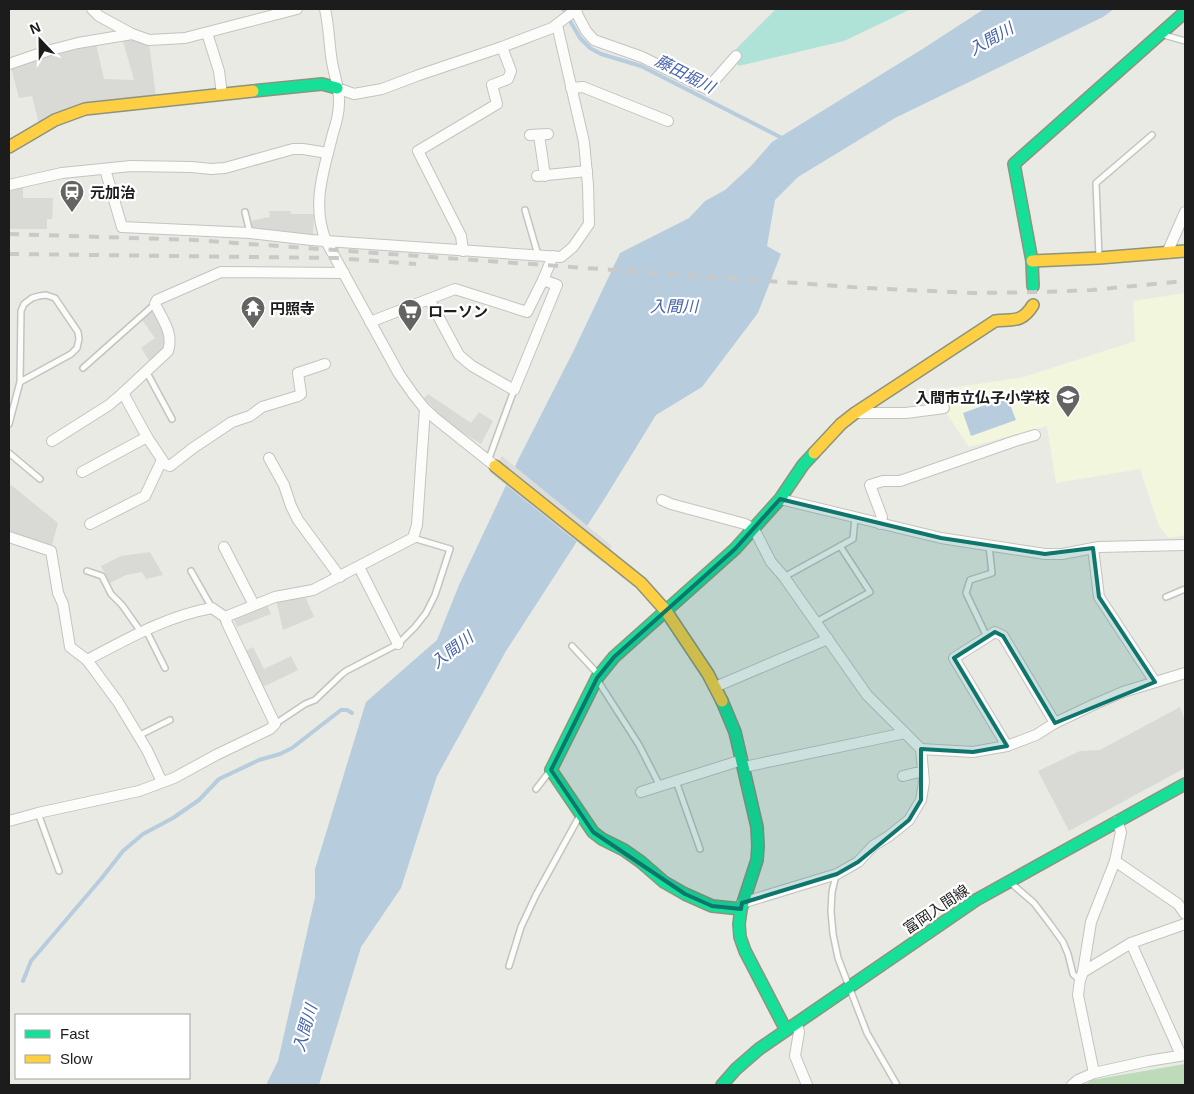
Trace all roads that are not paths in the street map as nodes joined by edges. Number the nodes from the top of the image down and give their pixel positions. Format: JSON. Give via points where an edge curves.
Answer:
{"nodes":[{"id":1,"x":92,"y":9,"type":"edge"},
{"id":2,"x":297,"y":9,"type":"edge"},
{"id":3,"x":324,"y":9,"type":"edge"},
{"id":4,"x":574,"y":11,"type":"edge"},
{"id":5,"x":1185,"y":12,"type":"edge"},
{"id":6,"x":559,"y":23,"type":"junction"},
{"id":7,"x":207,"y":33,"type":"junction"},
{"id":8,"x":132,"y":34,"type":"junction"},
{"id":9,"x":1162,"y":34,"type":"junction"},
{"id":10,"x":1185,"y":41,"type":"edge"},
{"id":11,"x":502,"y":48,"type":"junction"},
{"id":12,"x":736,"y":56,"type":"dead end"},
{"id":13,"x":9,"y":64,"type":"edge"},
{"id":14,"x":337,"y":88,"type":"junction"},
{"id":15,"x":571,"y":88,"type":"junction"},
{"id":16,"x":222,"y":94,"type":"junction"},
{"id":17,"x":668,"y":121,"type":"dead end"},
{"id":18,"x":539,"y":135,"type":"dead end"},
{"id":19,"x":1152,"y":135,"type":"dead end"},
{"id":20,"x":9,"y":147,"type":"edge"},
{"id":21,"x":328,"y":153,"type":"junction"},
{"id":22,"x":106,"y":169,"type":"junction"},
{"id":23,"x":587,"y":171,"type":"junction"},
{"id":24,"x":9,"y":185,"type":"edge"},
{"id":25,"x":525,"y":210,"type":"dead end"},
{"id":26,"x":245,"y":212,"type":"dead end"},
{"id":27,"x":1185,"y":212,"type":"edge"},
{"id":28,"x":250,"y":234,"type":"junction"},
{"id":29,"x":326,"y":241,"type":"junction"},
{"id":30,"x":462,"y":251,"type":"junction"},
{"id":31,"x":1185,"y":251,"type":"edge"},
{"id":32,"x":1167,"y":253,"type":"junction"},
{"id":33,"x":538,"y":256,"type":"junction"},
{"id":34,"x":553,"y":256,"type":"junction"},
{"id":35,"x":1099,"y":258,"type":"junction"},
{"id":36,"x":1032,"y":261,"type":"junction"},
{"id":37,"x":344,"y":273,"type":"junction"},
{"id":38,"x":543,"y":280,"type":"junction"},
{"id":39,"x":1033,"y":286,"type":"dead end"},
{"id":40,"x":429,"y":299,"type":"junction"},
{"id":41,"x":155,"y":304,"type":"junction"},
{"id":42,"x":1033,"y":305,"type":"dead end"},
{"id":43,"x":370,"y":322,"type":"junction"},
{"id":44,"x":325,"y":364,"type":"dead end"},
{"id":45,"x":83,"y":368,"type":"dead end"},
{"id":46,"x":146,"y":371,"type":"junction"},
{"id":47,"x":20,"y":382,"type":"junction"},
{"id":48,"x":514,"y":390,"type":"junction"},
{"id":49,"x":123,"y":393,"type":"junction"},
{"id":50,"x":944,"y":408,"type":"dead end"},
{"id":51,"x":425,"y":409,"type":"junction"},
{"id":52,"x":855,"y":413,"type":"junction"},
{"id":53,"x":172,"y":419,"type":"dead end"},
{"id":54,"x":9,"y":424,"type":"edge"},
{"id":55,"x":1035,"y":435,"type":"dead end"},
{"id":56,"x":147,"y":438,"type":"junction"},
{"id":57,"x":52,"y":441,"type":"dead end"},
{"id":58,"x":9,"y":453,"type":"edge"},
{"id":59,"x":269,"y":458,"type":"dead end"},
{"id":60,"x":162,"y":460,"type":"junction"},
{"id":61,"x":492,"y":464,"type":"junction"},
{"id":62,"x":82,"y":472,"type":"dead end"},
{"id":63,"x":40,"y":479,"type":"dead end"},
{"id":64,"x":780,"y":499,"type":"junction"},
{"id":65,"x":662,"y":500,"type":"dead end"},
{"id":66,"x":855,"y":518,"type":"junction"},
{"id":67,"x":90,"y":524,"type":"dead end"},
{"id":68,"x":880,"y":524,"type":"junction"},
{"id":69,"x":754,"y":530,"type":"junction"},
{"id":70,"x":9,"y":537,"type":"edge"},
{"id":71,"x":413,"y":538,"type":"junction"},
{"id":72,"x":1185,"y":545,"type":"edge"},
{"id":73,"x":840,"y":546,"type":"junction"},
{"id":74,"x":989,"y":546,"type":"junction"},
{"id":75,"x":224,"y":547,"type":"dead end"},
{"id":76,"x":1093,"y":548,"type":"junction"},
{"id":77,"x":359,"y":567,"type":"junction"},
{"id":78,"x":87,"y":571,"type":"dead end"},
{"id":79,"x":192,"y":571,"type":"dead end"},
{"id":80,"x":340,"y":577,"type":"junction"},
{"id":81,"x":784,"y":577,"type":"junction"},
{"id":82,"x":1185,"y":590,"type":"edge"},
{"id":83,"x":1166,"y":597,"type":"dead end"},
{"id":84,"x":254,"y":605,"type":"junction"},
{"id":85,"x":212,"y":608,"type":"junction"},
{"id":86,"x":666,"y":611,"type":"junction"},
{"id":87,"x":225,"y":617,"type":"junction"},
{"id":88,"x":816,"y":622,"type":"junction"},
{"id":89,"x":144,"y":631,"type":"junction"},
{"id":90,"x":987,"y":637,"type":"junction"},
{"id":91,"x":828,"y":638,"type":"junction"},
{"id":92,"x":398,"y":644,"type":"junction"},
{"id":93,"x":572,"y":646,"type":"dead end"},
{"id":94,"x":87,"y":660,"type":"junction"},
{"id":95,"x":165,"y":668,"type":"dead end"},
{"id":96,"x":1185,"y":673,"type":"edge"},
{"id":97,"x":598,"y":677,"type":"junction"},
{"id":98,"x":1155,"y":682,"type":"junction"},
{"id":99,"x":715,"y":687,"type":"junction"},
{"id":100,"x":170,"y":720,"type":"dead end"},
{"id":101,"x":1055,"y":723,"type":"junction"},
{"id":102,"x":275,"y":724,"type":"junction"},
{"id":103,"x":905,"y":733,"type":"junction"},
{"id":104,"x":138,"y":736,"type":"junction"},
{"id":105,"x":1007,"y":746,"type":"junction"},
{"id":106,"x":921,"y":749,"type":"junction"},
{"id":107,"x":743,"y":764,"type":"junction"},
{"id":108,"x":550,"y":770,"type":"junction"},
{"id":109,"x":923,"y":771,"type":"junction"},
{"id":110,"x":903,"y":776,"type":"dead end"},
{"id":111,"x":676,"y":781,"type":"junction"},
{"id":112,"x":162,"y":782,"type":"junction"},
{"id":113,"x":1185,"y":784,"type":"edge"},
{"id":114,"x":660,"y":786,"type":"junction"},
{"id":115,"x":536,"y":788,"type":"dead end"},
{"id":116,"x":641,"y":792,"type":"dead end"},
{"id":117,"x":38,"y":813,"type":"junction"},
{"id":118,"x":580,"y":814,"type":"junction"},
{"id":119,"x":9,"y":821,"type":"edge"},
{"id":120,"x":1117,"y":821,"type":"junction"},
{"id":121,"x":700,"y":849,"type":"dead end"},
{"id":122,"x":1115,"y":861,"type":"junction"},
{"id":123,"x":59,"y":872,"type":"dead end"},
{"id":124,"x":837,"y":874,"type":"junction"},
{"id":125,"x":1008,"y":881,"type":"junction"},
{"id":126,"x":741,"y":906,"type":"junction"},
{"id":127,"x":1185,"y":914,"type":"edge"},
{"id":128,"x":1185,"y":924,"type":"edge"},
{"id":129,"x":1131,"y":943,"type":"junction"},
{"id":130,"x":509,"y":966,"type":"dead end"},
{"id":131,"x":1081,"y":976,"type":"junction"},
{"id":132,"x":849,"y":988,"type":"junction"},
{"id":133,"x":797,"y":1024,"type":"junction"},
{"id":134,"x":786,"y":1030,"type":"junction"},
{"id":135,"x":1183,"y":1055,"type":"edge"},
{"id":136,"x":1094,"y":1073,"type":"junction"},
{"id":137,"x":722,"y":1085,"type":"edge"},
{"id":138,"x":807,"y":1085,"type":"edge"},
{"id":139,"x":897,"y":1085,"type":"edge"},
{"id":140,"x":1072,"y":1085,"type":"edge"}],
"edges":[{"from":1,"to":8,"type":"street"},
{"from":2,"to":7,"type":"street"},
{"from":3,"to":14,"type":"street"},
{"from":4,"to":6,"type":"street"},
{"from":4,"to":12,"type":"street","via":[[594,40],[642,57],[706,89]]},
{"from":5,"to":9,"type":"street"},
{"from":6,"to":11,"type":"street"},
{"from":6,"to":15,"type":"street"},
{"from":7,"to":8,"type":"street","via":[[149,40]]},
{"from":7,"to":16,"type":"street","via":[[219,71]]},
{"from":8,"to":13,"type":"street","via":[[78,43]]},
{"from":9,"to":10,"type":"lane"},
{"from":9,"to":36,"type":"street","via":[[1014,164]]},
{"from":11,"to":14,"type":"street","via":[[382,89],[354,94]]},
{"from":11,"to":30,"type":"street","via":[[511,71],[508,78],[492,85],[496,104],[418,151],[461,236]]},
{"from":14,"to":16,"type":"street","via":[[322,84]]},
{"from":14,"to":21,"type":"street","via":[[336,125]]},
{"from":15,"to":17,"type":"street","via":[[583,87]]},
{"from":15,"to":23,"type":"street","via":[[584,142]]},
{"from":16,"to":20,"type":"street","via":[[85,109]]},
{"from":18,"to":23,"type":"street","via":[[541,176]]},
{"from":19,"to":35,"type":"lane","via":[[1096,183]]},
{"from":21,"to":22,"type":"street","via":[[293,149],[218,170],[131,166]]},
{"from":21,"to":29,"type":"street","via":[[319,196],[321,229]]},
{"from":22,"to":24,"type":"street","via":[[62,173]]},
{"from":22,"to":28,"type":"street","via":[[122,227]]},
{"from":23,"to":34,"type":"street","via":[[589,224],[573,247],[561,257]]},
{"from":25,"to":33,"type":"lane"},
{"from":26,"to":28,"type":"lane"},
{"from":27,"to":32,"type":"street"},
{"from":28,"to":29,"type":"street"},
{"from":29,"to":30,"type":"street"},
{"from":29,"to":37,"type":"street"},
{"from":30,"to":33,"type":"street"},
{"from":31,"to":32,"type":"street"},
{"from":32,"to":35,"type":"street"},
{"from":33,"to":34,"type":"street"},
{"from":34,"to":38,"type":"street"},
{"from":35,"to":36,"type":"street"},
{"from":36,"to":39,"type":"street"},
{"from":37,"to":41,"type":"street","via":[[222,272],[157,300]]},
{"from":37,"to":43,"type":"street"},
{"from":38,"to":40,"type":"street","via":[[527,312],[455,289]]},
{"from":38,"to":48,"type":"street","via":[[557,285]]},
{"from":40,"to":43,"type":"street"},
{"from":40,"to":48,"type":"street","via":[[459,355]]},
{"from":41,"to":45,"type":"lane"},
{"from":41,"to":46,"type":"street","via":[[168,329],[170,346]]},
{"from":42,"to":52,"type":"street","via":[[1027,315],[1019,319],[995,321]]},
{"from":43,"to":51,"type":"street","via":[[399,374]]},
{"from":44,"to":60,"type":"street","via":[[298,373],[301,394],[298,396],[262,407],[250,416],[232,422],[170,466]]},
{"from":46,"to":49,"type":"street"},
{"from":46,"to":53,"type":"lane"},
{"from":47,"to":47,"type":"lane","via":[[21,311],[32,298],[46,295],[55,298],[78,332],[77,348]]},
{"from":47,"to":54,"type":"lane"},
{"from":48,"to":61,"type":"lane"},
{"from":49,"to":56,"type":"street"},
{"from":49,"to":57,"type":"street"},
{"from":50,"to":52,"type":"street"},
{"from":51,"to":61,"type":"street"},
{"from":51,"to":71,"type":"street","via":[[417,525]]},
{"from":52,"to":64,"type":"street","via":[[803,465]]},
{"from":55,"to":68,"type":"street","via":[[900,481],[883,481],[870,486],[882,517]]},
{"from":56,"to":60,"type":"street"},
{"from":56,"to":62,"type":"street"},
{"from":58,"to":63,"type":"lane"},
{"from":59,"to":80,"type":"street","via":[[298,520]]},
{"from":60,"to":67,"type":"street","via":[[145,496]]},
{"from":61,"to":86,"type":"street","via":[[642,583]]},
{"from":64,"to":66,"type":"street"},
{"from":64,"to":69,"type":"street"},
{"from":65,"to":69,"type":"street","via":[[746,524]]},
{"from":66,"to":68,"type":"street"},
{"from":66,"to":73,"type":"lane","via":[[853,538]]},
{"from":68,"to":74,"type":"street"},
{"from":69,"to":81,"type":"street","via":[[771,562]]},
{"from":69,"to":86,"type":"street"},
{"from":70,"to":94,"type":"street","via":[[51,551],[70,647]]},
{"from":71,"to":77,"type":"street"},
{"from":71,"to":92,"type":"lane","via":[[450,549],[426,613]]},
{"from":72,"to":76,"type":"street"},
{"from":73,"to":81,"type":"lane"},
{"from":73,"to":88,"type":"lane","via":[[870,592]]},
{"from":74,"to":76,"type":"street","via":[[1045,554]]},
{"from":74,"to":90,"type":"lane","via":[[992,573],[970,580],[966,594]]},
{"from":75,"to":84,"type":"street"},
{"from":76,"to":98,"type":"street","via":[[1099,597]]},
{"from":77,"to":80,"type":"street"},
{"from":77,"to":92,"type":"street"},
{"from":78,"to":89,"type":"lane","via":[[102,576],[111,594]]},
{"from":79,"to":85,"type":"lane"},
{"from":80,"to":84,"type":"street","via":[[314,590],[275,597]]},
{"from":81,"to":88,"type":"street"},
{"from":82,"to":83,"type":"lane"},
{"from":84,"to":87,"type":"street"},
{"from":85,"to":87,"type":"street"},
{"from":85,"to":89,"type":"street"},
{"from":86,"to":97,"type":"street","via":[[614,657]]},
{"from":86,"to":99,"type":"street"},
{"from":87,"to":102,"type":"street"},
{"from":88,"to":91,"type":"street"},
{"from":89,"to":94,"type":"street"},
{"from":89,"to":95,"type":"lane"},
{"from":90,"to":101,"type":"street","via":[[995,632],[1003,636]]},
{"from":90,"to":105,"type":"street","via":[[954,658]]},
{"from":91,"to":99,"type":"street"},
{"from":91,"to":103,"type":"street","via":[[867,695]]},
{"from":92,"to":102,"type":"lane","via":[[346,671],[315,700]]},
{"from":93,"to":97,"type":"lane"},
{"from":94,"to":104,"type":"street"},
{"from":96,"to":98,"type":"street"},
{"from":97,"to":108,"type":"street"},
{"from":97,"to":114,"type":"lane"},
{"from":98,"to":101,"type":"street","via":[[1116,695]]},
{"from":99,"to":107,"type":"street","via":[[735,732]]},
{"from":100,"to":104,"type":"lane"},
{"from":101,"to":105,"type":"street","via":[[1036,735]]},
{"from":102,"to":112,"type":"street"},
{"from":103,"to":106,"type":"street"},
{"from":103,"to":107,"type":"street"},
{"from":104,"to":112,"type":"street"},
{"from":105,"to":106,"type":"street","via":[[973,752]]},
{"from":106,"to":109,"type":"street"},
{"from":107,"to":111,"type":"street"},
{"from":107,"to":126,"type":"street","via":[[758,846],[757,860]]},
{"from":108,"to":115,"type":"lane"},
{"from":108,"to":118,"type":"street"},
{"from":109,"to":110,"type":"street"},
{"from":109,"to":124,"type":"street","via":[[921,800],[909,820],[873,846],[858,862]]},
{"from":111,"to":114,"type":"street"},
{"from":111,"to":121,"type":"lane"},
{"from":112,"to":117,"type":"street","via":[[139,791]]},
{"from":113,"to":120,"type":"street","name":"富岡入間線"},
{"from":114,"to":116,"type":"street"},
{"from":117,"to":119,"type":"street"},
{"from":117,"to":123,"type":"lane"},
{"from":118,"to":126,"type":"street","via":[[602,839],[624,850],[664,882],[685,894],[712,906]]},
{"from":118,"to":130,"type":"lane","via":[[521,927]]},
{"from":120,"to":122,"type":"street","via":[[1121,832]]},
{"from":120,"to":125,"type":"street","name":"富岡入間線"},
{"from":122,"to":127,"type":"street","via":[[1178,904]]},
{"from":122,"to":131,"type":"street","via":[[1091,922]]},
{"from":124,"to":126,"type":"street"},
{"from":124,"to":132,"type":"lane","via":[[832,892],[833,934]]},
{"from":125,"to":131,"type":"lane","via":[[1034,903],[1062,942],[1073,974]]},
{"from":125,"to":132,"type":"street","name":"富岡入間線"},
{"from":126,"to":134,"type":"street","via":[[739,930],[745,951]]},
{"from":128,"to":129,"type":"street"},
{"from":129,"to":131,"type":"street"},
{"from":129,"to":135,"type":"street"},
{"from":131,"to":136,"type":"street","via":[[1078,995]]},
{"from":132,"to":133,"type":"street","name":"富岡入間線"},
{"from":132,"to":139,"type":"lane","via":[[867,1033]]},
{"from":133,"to":134,"type":"street","name":"富岡入間線"},
{"from":133,"to":138,"type":"street","via":[[795,1056]]},
{"from":134,"to":137,"type":"street","name":"富岡入間線","via":[[759,1049]]},
{"from":135,"to":136,"type":"street"},
{"from":136,"to":140,"type":"street"}]}
